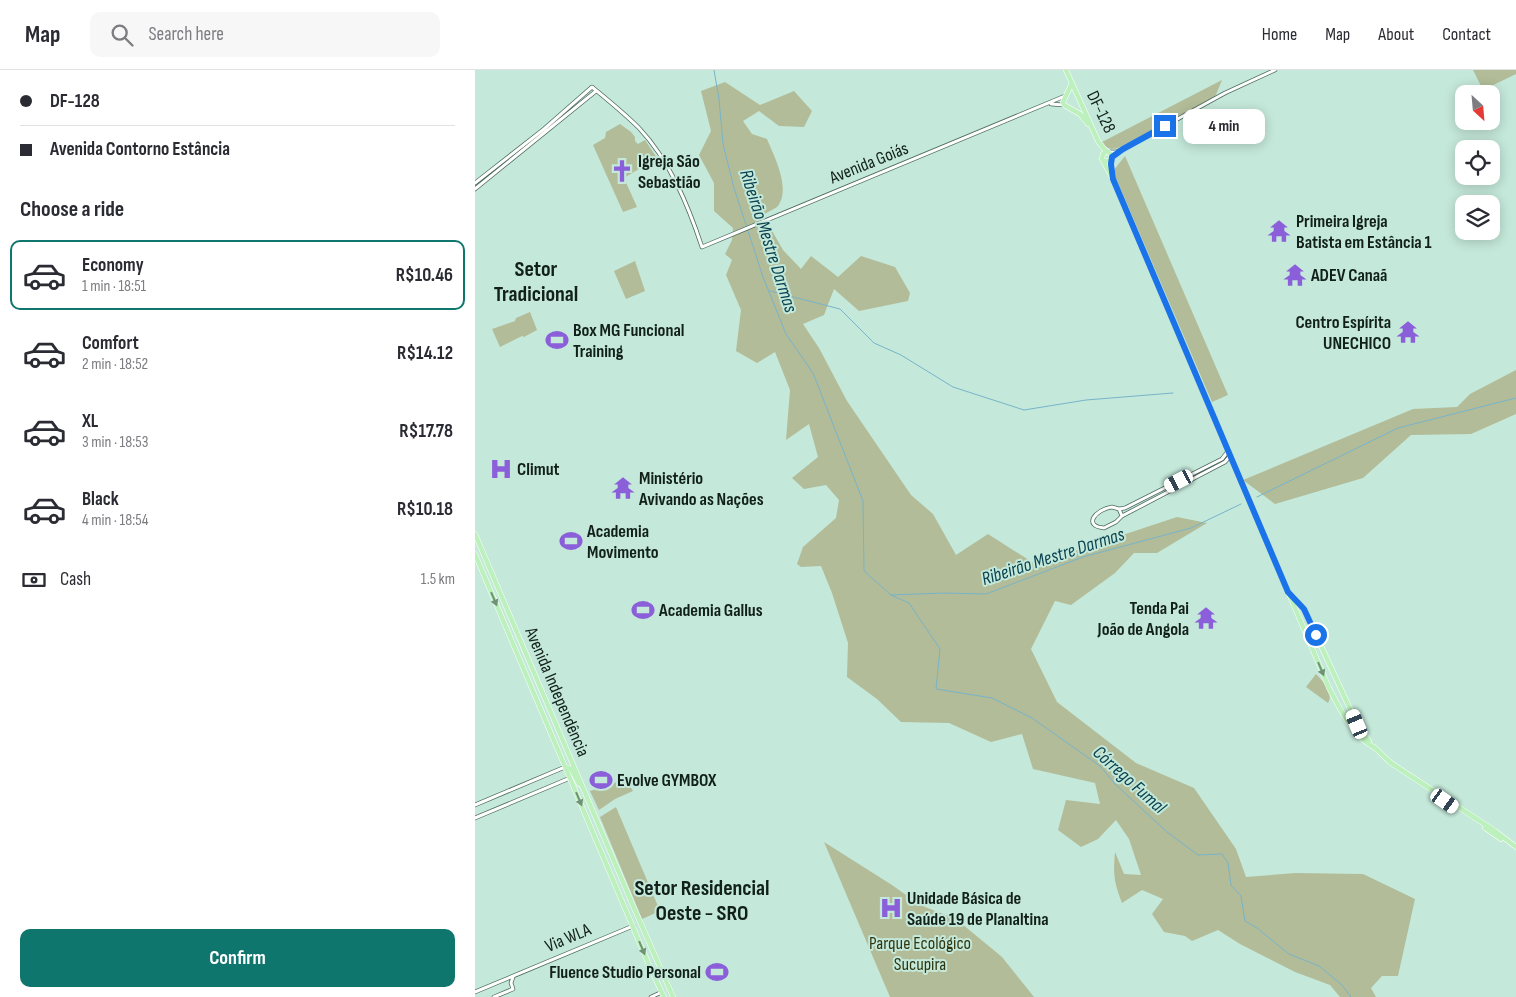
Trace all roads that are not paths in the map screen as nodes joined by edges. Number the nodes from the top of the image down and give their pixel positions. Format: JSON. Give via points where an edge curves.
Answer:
{"nodes":[{"id":1,"x":1066,"y":70,"type":"edge"},
{"id":2,"x":1275,"y":70,"type":"edge"},
{"id":3,"x":1072,"y":83,"type":"junction"},
{"id":4,"x":596,"y":91,"type":"junction"},
{"id":5,"x":1066,"y":96,"type":"junction"},
{"id":6,"x":1082,"y":104,"type":"junction"},
{"id":7,"x":1045,"y":105,"type":"junction"},
{"id":8,"x":1064,"y":105,"type":"junction"},
{"id":9,"x":1076,"y":110,"type":"junction"},
{"id":10,"x":545,"y":131,"type":"junction"},
{"id":11,"x":1123,"y":149,"type":"junction"},
{"id":12,"x":1108,"y":152,"type":"junction"},
{"id":13,"x":515,"y":154,"type":"junction"},
{"id":14,"x":1102,"y":155,"type":"junction"},
{"id":15,"x":1112,"y":159,"type":"junction"},
{"id":16,"x":1104,"y":161,"type":"junction"},
{"id":17,"x":1113,"y":179,"type":"junction"},
{"id":18,"x":475,"y":183,"type":"edge"},
{"id":19,"x":475,"y":190,"type":"edge"},
{"id":20,"x":1229,"y":453,"type":"junction"},
{"id":21,"x":1153,"y":496,"type":"junction"},
{"id":22,"x":1119,"y":509,"type":"junction"},
{"id":23,"x":1122,"y":516,"type":"junction"},
{"id":24,"x":475,"y":534,"type":"edge"},
{"id":25,"x":483,"y":554,"type":"junction"},
{"id":26,"x":477,"y":558,"type":"edge"},
{"id":27,"x":486,"y":562,"type":"junction"},
{"id":28,"x":1288,"y":592,"type":"junction"},
{"id":29,"x":1309,"y":620,"type":"junction"},
{"id":30,"x":1301,"y":622,"type":"junction"},
{"id":31,"x":523,"y":646,"type":"junction"},
{"id":32,"x":516,"y":650,"type":"junction"},
{"id":33,"x":526,"y":653,"type":"junction"},
{"id":34,"x":519,"y":656,"type":"junction"},
{"id":35,"x":1343,"y":693,"type":"junction"},
{"id":36,"x":1334,"y":698,"type":"junction"},
{"id":37,"x":559,"y":732,"type":"junction"},
{"id":38,"x":552,"y":734,"type":"junction"},
{"id":39,"x":561,"y":738,"type":"junction"},
{"id":40,"x":555,"y":740,"type":"junction"},
{"id":41,"x":1375,"y":748,"type":"junction"},
{"id":42,"x":565,"y":767,"type":"junction"},
{"id":43,"x":570,"y":778,"type":"junction"},
{"id":44,"x":583,"y":789,"type":"junction"},
{"id":45,"x":475,"y":805,"type":"edge"},
{"id":46,"x":593,"y":812,"type":"junction"},
{"id":47,"x":586,"y":816,"type":"junction"},
{"id":48,"x":475,"y":818,"type":"edge"},
{"id":49,"x":1482,"y":824,"type":"junction"},
{"id":50,"x":1495,"y":830,"type":"junction"},
{"id":51,"x":1489,"y":831,"type":"junction"},
{"id":52,"x":1499,"y":837,"type":"junction"},
{"id":53,"x":1507,"y":840,"type":"junction"},
{"id":54,"x":1516,"y":847,"type":"edge"},
{"id":55,"x":632,"y":904,"type":"junction"},
{"id":56,"x":625,"y":908,"type":"junction"},
{"id":57,"x":636,"y":912,"type":"junction"},
{"id":58,"x":629,"y":917,"type":"junction"},
{"id":59,"x":633,"y":926,"type":"junction"},
{"id":60,"x":513,"y":976,"type":"junction"},
{"id":61,"x":505,"y":980,"type":"junction"},
{"id":62,"x":511,"y":983,"type":"junction"},
{"id":63,"x":475,"y":992,"type":"edge"},
{"id":64,"x":663,"y":995,"type":"edge"},
{"id":65,"x":494,"y":997,"type":"edge"},
{"id":66,"x":651,"y":997,"type":"edge"},
{"id":67,"x":673,"y":997,"type":"edge"}],
"edges":[{"from":1,"to":3,"type":"main road","name":"DF-128","number":"DF-128"},
{"from":2,"to":11,"type":"street"},
{"from":3,"to":5,"type":"main road","name":"DF-128","number":"DF-128"},
{"from":3,"to":6,"type":"main road","name":"DF-128","number":"DF-128"},
{"from":4,"to":7,"type":"street","name":"Avenida Goiás","via":[[639,128],[653,146],[678,187],[703,247]]},
{"from":4,"to":10,"type":"street"},
{"from":4,"to":10,"type":"street","via":[[592,87]]},
{"from":5,"to":6,"type":"main road","via":[[1075,97]]},
{"from":5,"to":7,"type":"street","name":"Avenida Goiás"},
{"from":5,"to":8,"type":"main road","number":"DF-128"},
{"from":6,"to":9,"type":"main road"},
{"from":6,"to":12,"type":"main road","name":"DF-128","number":"DF-128","via":[[1098,141]]},
{"from":7,"to":8,"type":"street","name":"Avenida Goiás"},
{"from":8,"to":9,"type":"main road","number":"DF-128"},
{"from":9,"to":14,"type":"main road","name":"DF-128","number":"DF-128","via":[[1088,124]]},
{"from":10,"to":13,"type":"street"},
{"from":11,"to":12,"type":"street"},
{"from":11,"to":15,"type":"street"},
{"from":12,"to":14,"type":"main road","number":"DF-128"},
{"from":12,"to":15,"type":"main road","number":"DF-128"},
{"from":13,"to":18,"type":"street"},
{"from":13,"to":19,"type":"street"},
{"from":14,"to":16,"type":"main road","number":"DF-128"},
{"from":15,"to":16,"type":"main road","number":"DF-128"},
{"from":15,"to":17,"type":"main road","name":"DF-128","number":"DF-128"},
{"from":16,"to":17,"type":"main road","name":"DF-128","number":"DF-128"},
{"from":17,"to":20,"type":"main road","name":"DF-128","number":"DF-128"},
{"from":20,"to":21,"type":"street","via":[[1212,466]]},
{"from":20,"to":28,"type":"main road","name":"DF-128","number":"DF-128"},
{"from":21,"to":22,"type":"street"},
{"from":21,"to":23,"type":"street"},
{"from":22,"to":23,"type":"street"},
{"from":22,"to":23,"type":"street","via":[[1112,507],[1099,511],[1094,515],[1094,524],[1104,528]]},
{"from":24,"to":25,"type":"main road","name":"Avenida Independência"},
{"from":25,"to":26,"type":"main road"},
{"from":25,"to":27,"type":"main road","name":"Avenida Independência"},
{"from":26,"to":27,"type":"main road"},
{"from":26,"to":32,"type":"main road","name":"Avenida Independência","one_way":true},
{"from":27,"to":31,"type":"main road","name":"Avenida Independência"},
{"from":28,"to":29,"type":"main road","name":"DF-128","number":"DF-128","via":[[1303,607]]},
{"from":28,"to":30,"type":"main road","name":"DF-128","number":"DF-128"},
{"from":29,"to":30,"type":"main road","via":[[1305,618]]},
{"from":29,"to":35,"type":"main road","name":"DF-128","number":"DF-128"},
{"from":30,"to":36,"type":"main road","name":"DF-128","number":"DF-128","one_way":true},
{"from":31,"to":32,"type":"main road"},
{"from":31,"to":33,"type":"main road","name":"Avenida Independência"},
{"from":32,"to":34,"type":"main road","name":"Avenida Independência"},
{"from":33,"to":34,"type":"main road"},
{"from":33,"to":37,"type":"main road","name":"Avenida Independência"},
{"from":34,"to":38,"type":"main road","name":"Avenida Independência"},
{"from":35,"to":36,"type":"main road","via":[[1341,699]]},
{"from":35,"to":41,"type":"main road","name":"DF-128","number":"DF-128","via":[[1357,724]]},
{"from":36,"to":41,"type":"main road","name":"DF-128","number":"DF-128","via":[[1362,738]]},
{"from":37,"to":38,"type":"main road"},
{"from":37,"to":39,"type":"main road","name":"Avenida Independência"},
{"from":38,"to":40,"type":"main road","name":"Avenida Independência"},
{"from":39,"to":40,"type":"main road"},
{"from":39,"to":44,"type":"main road","name":"Avenida Independência"},
{"from":40,"to":42,"type":"main road","name":"Avenida Independência"},
{"from":41,"to":49,"type":"main road","name":"DF-128","number":"DF-128","via":[[1391,763]]},
{"from":42,"to":43,"type":"main road","name":"Avenida Independência"},
{"from":42,"to":44,"type":"main road","via":[[571,769]]},
{"from":42,"to":45,"type":"street"},
{"from":43,"to":47,"type":"main road","name":"Avenida Independência","one_way":true},
{"from":43,"to":48,"type":"street"},
{"from":44,"to":46,"type":"main road","name":"Avenida Independência"},
{"from":46,"to":47,"type":"main road"},
{"from":46,"to":55,"type":"main road","name":"Avenida Independência"},
{"from":47,"to":56,"type":"main road","name":"Avenida Independência"},
{"from":49,"to":50,"type":"main road","name":"DF-128","number":"DF-128"},
{"from":49,"to":51,"type":"main road","name":"DF-128","number":"DF-128"},
{"from":50,"to":51,"type":"main road"},
{"from":50,"to":52,"type":"main road"},
{"from":50,"to":53,"type":"main road","name":"DF-128","number":"DF-128"},
{"from":51,"to":52,"type":"main road","name":"DF-128","number":"DF-128"},
{"from":52,"to":53,"type":"main road","name":"DF-128","number":"DF-128"},
{"from":53,"to":54,"type":"main road","name":"DF-128","number":"DF-128"},
{"from":55,"to":56,"type":"main road","via":[[631,908]]},
{"from":55,"to":57,"type":"main road","name":"Avenida Independência"},
{"from":56,"to":58,"type":"main road","name":"Avenida Independência"},
{"from":57,"to":58,"type":"main road","via":[[631,911]]},
{"from":57,"to":67,"type":"main road","name":"Avenida Independência"},
{"from":58,"to":59,"type":"main road","name":"Avenida Independência"},
{"from":59,"to":60,"type":"street","name":"Via WLA"},
{"from":59,"to":64,"type":"main road","name":"Avenida Independência","one_way":true},
{"from":60,"to":61,"type":"street","name":"Via WLA"},
{"from":60,"to":62,"type":"street"},
{"from":61,"to":62,"type":"street"},
{"from":61,"to":63,"type":"street","name":"Via WLA"},
{"from":62,"to":65,"type":"street","via":[[513,989]]},
{"from":64,"to":66,"type":"street"}]}
